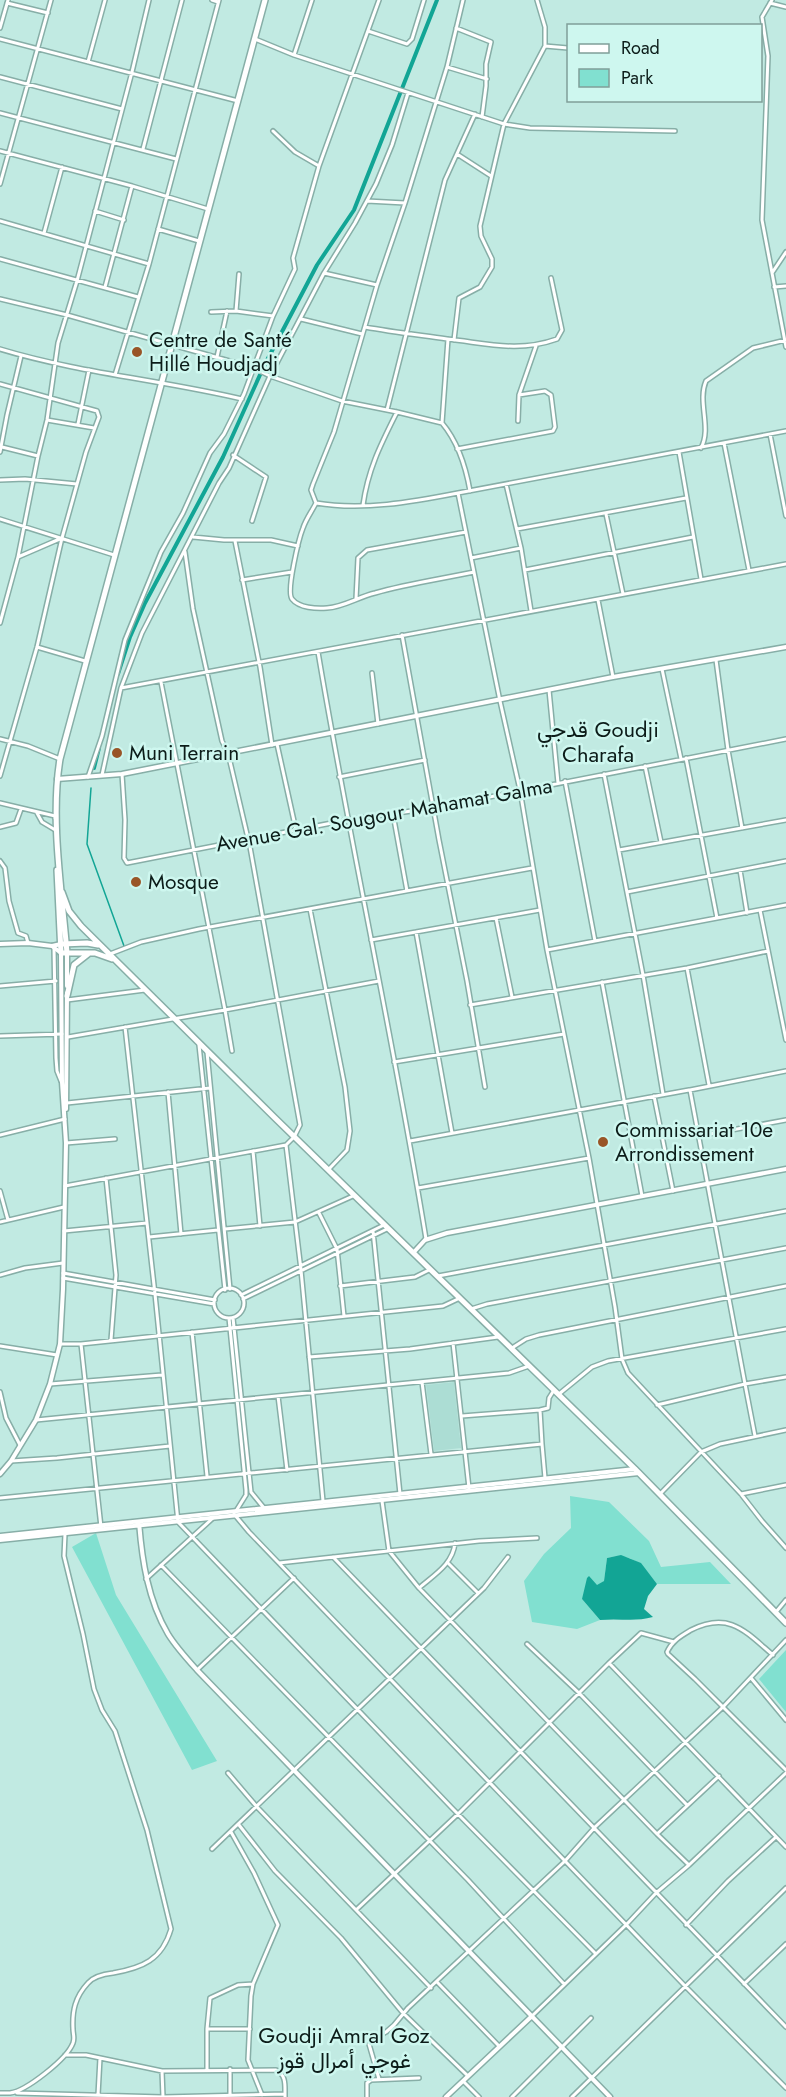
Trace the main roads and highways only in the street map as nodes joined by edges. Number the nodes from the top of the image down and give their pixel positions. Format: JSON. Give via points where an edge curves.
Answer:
{"nodes":[{"id":1,"x":265,"y":0,"type":"edge"},
{"id":2,"x":58,"y":847,"type":"junction"},
{"id":3,"x":62,"y":892,"type":"junction"},
{"id":4,"x":63,"y":944,"type":"junction"},
{"id":5,"x":104,"y":949,"type":"junction"},
{"id":6,"x":88,"y":953,"type":"junction"},
{"id":7,"x":118,"y":963,"type":"junction"},
{"id":8,"x":67,"y":998,"type":"road end"},
{"id":9,"x":786,"y":1623,"type":"edge"}],
"edges":[{"from":1,"to":2,"type":"highway","via":[[60,759]]},
{"from":2,"to":3,"type":"highway"},
{"from":2,"to":4,"type":"highway","via":[[57,904]]},
{"from":3,"to":4,"type":"highway"},
{"from":3,"to":5,"type":"highway","via":[[74,918]]},
{"from":4,"to":5,"type":"highway","via":[[91,943]]},
{"from":4,"to":6,"type":"highway","via":[[64,953]]},
{"from":5,"to":7,"type":"highway"},
{"from":6,"to":7,"type":"highway","via":[[104,955]]},
{"from":6,"to":8,"type":"highway","via":[[74,966]]},
{"from":7,"to":9,"type":"highway","via":[[637,1471]]}]}
